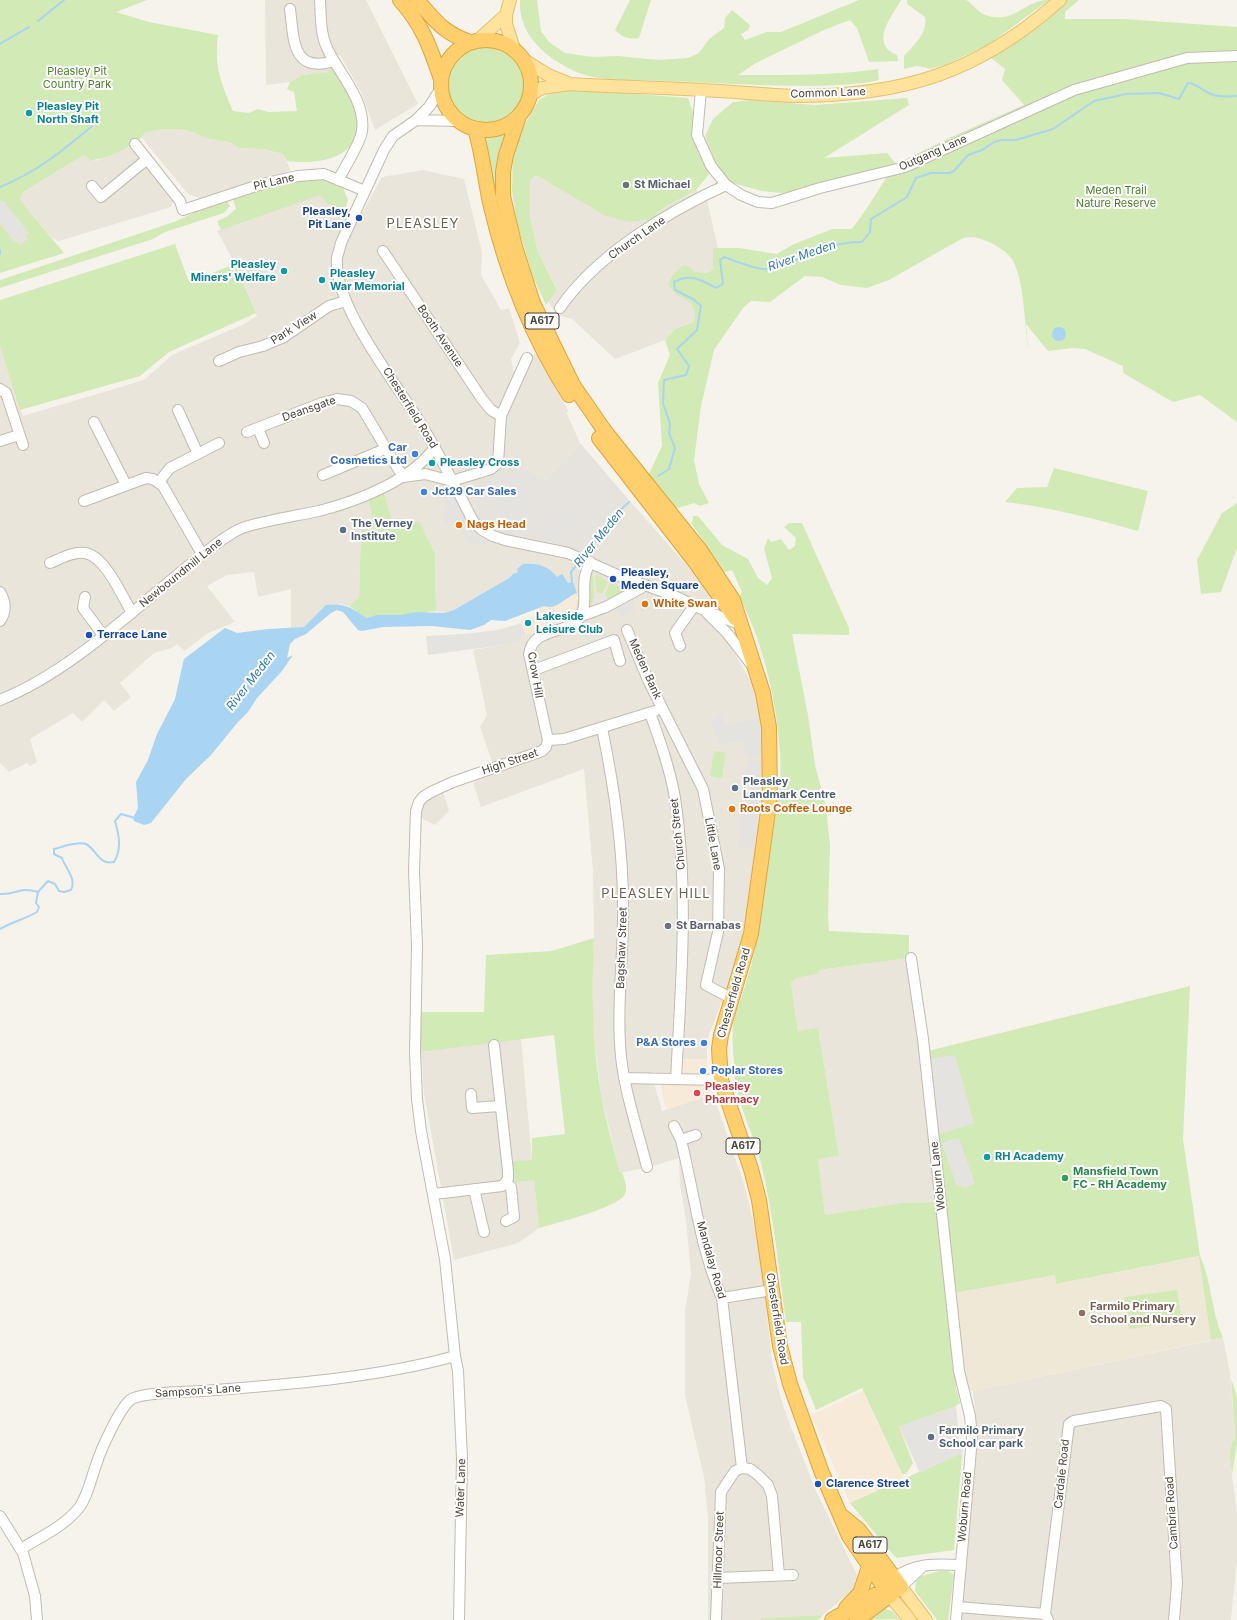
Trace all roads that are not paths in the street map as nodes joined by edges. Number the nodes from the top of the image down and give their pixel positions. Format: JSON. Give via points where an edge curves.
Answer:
{"nodes":[{"id":1,"x":320,"y":0,"type":"edge"},
{"id":2,"x":400,"y":0,"type":"edge"},
{"id":3,"x":417,"y":0,"type":"edge"},
{"id":4,"x":510,"y":0,"type":"edge"},
{"id":5,"x":1060,"y":0,"type":"edge"},
{"id":6,"x":290,"y":9,"type":"dead end"},
{"id":7,"x":506,"y":15,"type":"junction"},
{"id":8,"x":474,"y":42,"type":"junction"},
{"id":9,"x":514,"y":49,"type":"junction"},
{"id":10,"x":1237,"y":56,"type":"edge"},
{"id":11,"x":524,"y":60,"type":"junction"},
{"id":12,"x":334,"y":61,"type":"junction"},
{"id":13,"x":441,"y":84,"type":"junction"},
{"id":14,"x":570,"y":84,"type":"junction"},
{"id":15,"x":701,"y":90,"type":"junction"},
{"id":16,"x":530,"y":96,"type":"junction"},
{"id":17,"x":519,"y":116,"type":"junction"},
{"id":18,"x":416,"y":120,"type":"junction"},
{"id":19,"x":458,"y":121,"type":"junction"},
{"id":20,"x":475,"y":129,"type":"junction"},
{"id":21,"x":135,"y":144,"type":"dead end"},
{"id":22,"x":146,"y":160,"type":"junction"},
{"id":23,"x":338,"y":180,"type":"junction"},
{"id":24,"x":726,"y":185,"type":"junction"},
{"id":25,"x":92,"y":186,"type":"dead end"},
{"id":26,"x":365,"y":191,"type":"junction"},
{"id":27,"x":383,"y":251,"type":"dead end"},
{"id":28,"x":346,"y":301,"type":"junction"},
{"id":29,"x":560,"y":308,"type":"dead end"},
{"id":30,"x":528,"y":358,"type":"dead end"},
{"id":31,"x":225,"y":361,"type":"dead end"},
{"id":32,"x":0,"y":389,"type":"edge"},
{"id":33,"x":501,"y":416,"type":"junction"},
{"id":34,"x":178,"y":417,"type":"dead end"},
{"id":35,"x":99,"y":426,"type":"dead end"},
{"id":36,"x":258,"y":428,"type":"junction"},
{"id":37,"x":247,"y":432,"type":"dead end"},
{"id":38,"x":0,"y":441,"type":"edge"},
{"id":39,"x":219,"y":443,"type":"dead end"},
{"id":40,"x":264,"y":443,"type":"dead end"},
{"id":41,"x":435,"y":447,"type":"junction"},
{"id":42,"x":386,"y":449,"type":"junction"},
{"id":43,"x":198,"y":454,"type":"junction"},
{"id":44,"x":323,"y":475,"type":"dead end"},
{"id":45,"x":403,"y":477,"type":"junction"},
{"id":46,"x":452,"y":481,"type":"junction"},
{"id":47,"x":159,"y":482,"type":"junction"},
{"id":48,"x":126,"y":485,"type":"junction"},
{"id":49,"x":84,"y":501,"type":"dead end"},
{"id":50,"x":202,"y":554,"type":"junction"},
{"id":51,"x":589,"y":561,"type":"junction"},
{"id":52,"x":50,"y":563,"type":"dead end"},
{"id":53,"x":643,"y":584,"type":"junction"},
{"id":54,"x":0,"y":592,"type":"edge"},
{"id":55,"x":86,"y":597,"type":"dead end"},
{"id":56,"x":694,"y":606,"type":"junction"},
{"id":57,"x":706,"y":611,"type":"junction"},
{"id":58,"x":132,"y":613,"type":"junction"},
{"id":59,"x":581,"y":616,"type":"junction"},
{"id":60,"x":0,"y":621,"type":"edge"},
{"id":61,"x":740,"y":625,"type":"junction"},
{"id":62,"x":627,"y":630,"type":"dead end"},
{"id":63,"x":103,"y":635,"type":"junction"},
{"id":64,"x":680,"y":646,"type":"dead end"},
{"id":65,"x":620,"y":661,"type":"dead end"},
{"id":66,"x":534,"y":670,"type":"junction"},
{"id":67,"x":756,"y":670,"type":"junction"},
{"id":68,"x":0,"y":700,"type":"edge"},
{"id":69,"x":663,"y":708,"type":"junction"},
{"id":70,"x":650,"y":713,"type":"junction"},
{"id":71,"x":602,"y":728,"type":"junction"},
{"id":72,"x":548,"y":740,"type":"junction"},
{"id":73,"x":423,"y":797,"type":"joint"},
{"id":74,"x":911,"y":958,"type":"dead end"},
{"id":75,"x":731,"y":998,"type":"junction"},
{"id":76,"x":494,"y":1045,"type":"dead end"},
{"id":77,"x":624,"y":1078,"type":"junction"},
{"id":78,"x":676,"y":1079,"type":"junction"},
{"id":79,"x":721,"y":1080,"type":"junction"},
{"id":80,"x":471,"y":1094,"type":"dead end"},
{"id":81,"x":500,"y":1106,"type":"junction"},
{"id":82,"x":674,"y":1126,"type":"dead end"},
{"id":83,"x":696,"y":1135,"type":"dead end"},
{"id":84,"x":681,"y":1140,"type":"junction"},
{"id":85,"x":647,"y":1167,"type":"dead end"},
{"id":86,"x":505,"y":1183,"type":"junction"},
{"id":87,"x":474,"y":1189,"type":"junction"},
{"id":88,"x":434,"y":1194,"type":"junction"},
{"id":89,"x":506,"y":1221,"type":"dead end"},
{"id":90,"x":484,"y":1232,"type":"dead end"},
{"id":91,"x":772,"y":1290,"type":"junction"},
{"id":92,"x":722,"y":1298,"type":"junction"},
{"id":93,"x":455,"y":1356,"type":"junction"},
{"id":94,"x":964,"y":1394,"type":"joint"},
{"id":95,"x":1164,"y":1406,"type":"joint"},
{"id":96,"x":742,"y":1468,"type":"junction"},
{"id":97,"x":0,"y":1516,"type":"edge"},
{"id":98,"x":841,"y":1516,"type":"junction"},
{"id":99,"x":21,"y":1549,"type":"junction"},
{"id":100,"x":960,"y":1565,"type":"junction"},
{"id":101,"x":869,"y":1567,"type":"junction"},
{"id":102,"x":779,"y":1575,"type":"junction"},
{"id":103,"x":793,"y":1575,"type":"dead end"},
{"id":104,"x":718,"y":1578,"type":"junction"},
{"id":105,"x":892,"y":1587,"type":"junction"},
{"id":106,"x":957,"y":1608,"type":"junction"},
{"id":107,"x":835,"y":1617,"type":"edge"},
{"id":108,"x":1047,"y":1617,"type":"edge"},
{"id":109,"x":37,"y":1620,"type":"edge"},
{"id":110,"x":459,"y":1620,"type":"edge"},
{"id":111,"x":716,"y":1620,"type":"edge"},
{"id":112,"x":857,"y":1620,"type":"edge"},
{"id":113,"x":910,"y":1620,"type":"edge"},
{"id":114,"x":926,"y":1620,"type":"edge"},
{"id":115,"x":956,"y":1620,"type":"edge"},
{"id":116,"x":1174,"y":1620,"type":"edge"}],
"edges":[{"from":1,"to":12,"type":"street","via":[[321,24],[326,47]]},
{"from":2,"to":13,"type":"highway","via":[[424,31]]},
{"from":3,"to":8,"type":"highway","via":[[442,29],[455,37]]},
{"from":4,"to":7,"type":"main road"},
{"from":5,"to":15,"type":"main road","name":"Common Lane","via":[[1023,31],[991,52],[951,72],[906,86],[841,95],[793,96]]},
{"from":6,"to":12,"type":"street","via":[[296,50],[301,59],[312,64]]},
{"from":7,"to":8,"type":"main road"},
{"from":7,"to":9,"type":"main road","via":[[506,24]]},
{"from":8,"to":9,"type":"highway","via":[[500,42]]},
{"from":8,"to":13,"type":"highway","via":[[460,48],[449,59]]},
{"from":9,"to":11,"type":"highway"},
{"from":10,"to":24,"type":"street","name":"Outgang Lane","via":[[1187,58],[1074,90],[905,167],[772,203],[752,200]]},
{"from":11,"to":14,"type":"main road","via":[[548,75]]},
{"from":11,"to":16,"type":"highway","via":[[530,74]]},
{"from":12,"to":23,"type":"street","via":[[354,94],[362,115],[362,132]]},
{"from":13,"to":18,"type":"street","name":"Chesterfield Road","via":[[429,107]]},
{"from":13,"to":19,"type":"highway","via":[[444,103]]},
{"from":14,"to":15,"type":"main road","name":"Common Lane"},
{"from":14,"to":16,"type":"main road","via":[[542,88]]},
{"from":15,"to":24,"type":"street","name":"Outgang Lane","via":[[697,135],[711,166]]},
{"from":16,"to":17,"type":"highway"},
{"from":17,"to":20,"type":"highway","via":[[501,128]]},
{"from":17,"to":61,"type":"highway","number":"A617","via":[[506,155],[503,196],[515,247],[533,303],[573,385],[604,430],[700,550],[733,600]]},
{"from":18,"to":19,"type":"street"},
{"from":18,"to":26,"type":"street","name":"Chesterfield Road","via":[[393,136]]},
{"from":19,"to":20,"type":"highway"},
{"from":20,"to":61,"type":"highway","number":"A617","via":[[502,247],[519,300],[540,344],[568,394],[596,434],[696,563]]},
{"from":21,"to":22,"type":"street"},
{"from":22,"to":23,"type":"street","name":"Pit Lane","via":[[180,201],[183,210],[262,184],[298,176],[324,174]]},
{"from":22,"to":25,"type":"street","via":[[101,197]]},
{"from":23,"to":26,"type":"street","name":"Pit Lane"},
{"from":24,"to":29,"type":"street","name":"Church Lane","via":[[631,240],[592,271]]},
{"from":26,"to":28,"type":"street","name":"Chesterfield Road","via":[[347,228],[337,259]]},
{"from":27,"to":33,"type":"street","name":"Booth Avenue","via":[[482,399],[491,410]]},
{"from":28,"to":31,"type":"street","name":"Park View","via":[[329,306],[284,337],[264,346],[239,352]]},
{"from":28,"to":41,"type":"street","name":"Chesterfield Road","via":[[367,342]]},
{"from":30,"to":33,"type":"street"},
{"from":32,"to":38,"type":"street","via":[[6,393],[21,440]]},
{"from":33,"to":46,"type":"street","via":[[498,463],[491,469]]},
{"from":34,"to":43,"type":"street"},
{"from":35,"to":48,"type":"street"},
{"from":36,"to":37,"type":"street","name":"Deansgate"},
{"from":36,"to":40,"type":"street"},
{"from":36,"to":42,"type":"street","name":"Deansgate","via":[[322,403],[344,398],[362,408]]},
{"from":39,"to":43,"type":"street"},
{"from":41,"to":45,"type":"street","name":"Newboundmill Lane","via":[[430,455]]},
{"from":41,"to":46,"type":"street","name":"Chesterfield Road"},
{"from":42,"to":44,"type":"street","via":[[331,467]]},
{"from":42,"to":45,"type":"street","name":"Deansgate"},
{"from":43,"to":47,"type":"street","via":[[170,468]]},
{"from":45,"to":46,"type":"street","name":"Newboundmill Lane","via":[[425,474]]},
{"from":45,"to":50,"type":"street","name":"Newboundmill Lane","via":[[359,497],[321,510],[243,527]]},
{"from":46,"to":51,"type":"street","name":"Chesterfield Road","via":[[473,521],[482,530],[505,540],[554,549]]},
{"from":47,"to":48,"type":"street","via":[[146,478]]},
{"from":47,"to":50,"type":"street"},
{"from":48,"to":49,"type":"street"},
{"from":50,"to":58,"type":"street","name":"Newboundmill Lane"},
{"from":51,"to":53,"type":"street","name":"Chesterfield Road"},
{"from":51,"to":59,"type":"street"},
{"from":52,"to":58,"type":"street","via":[[74,554],[85,553],[94,556],[113,580]]},
{"from":53,"to":56,"type":"street","name":"Chesterfield Road"},
{"from":53,"to":59,"type":"street","via":[[641,588],[606,607]]},
{"from":54,"to":60,"type":"street","via":[[5,600],[5,608]]},
{"from":55,"to":63,"type":"street","via":[[83,608]]},
{"from":56,"to":57,"type":"street","name":"Chesterfield Road"},
{"from":56,"to":64,"type":"street","via":[[675,633]]},
{"from":57,"to":61,"type":"street","name":"Chesterfield Road"},
{"from":57,"to":67,"type":"street","name":"Chesterfield Road"},
{"from":58,"to":63,"type":"street","name":"Newboundmill Lane"},
{"from":59,"to":66,"type":"street","name":"Crow Hill","via":[[576,622],[531,643],[529,654]]},
{"from":61,"to":67,"type":"highway","name":"Chesterfield Road","number":"A617"},
{"from":62,"to":69,"type":"street","name":"Meden Bank"},
{"from":63,"to":68,"type":"street","name":"Newboundmill Lane","via":[[67,663],[21,691]]},
{"from":65,"to":66,"type":"street","via":[[614,640]]},
{"from":66,"to":72,"type":"street","name":"Crow Hill"},
{"from":67,"to":75,"type":"highway","name":"Chesterfield Road","number":"A617","via":[[769,727],[770,797],[751,934]]},
{"from":69,"to":70,"type":"street","name":"High Street"},
{"from":69,"to":75,"type":"street","name":"Little Lane","via":[[702,789],[719,869],[718,932],[706,985]]},
{"from":70,"to":71,"type":"street","name":"High Street"},
{"from":70,"to":78,"type":"street","name":"Church Street","via":[[665,754],[683,862],[684,931]]},
{"from":71,"to":72,"type":"street","name":"High Street","via":[[564,739]]},
{"from":71,"to":77,"type":"street","name":"Bagshaw Street","via":[[614,787],[620,836],[623,904],[620,1044]]},
{"from":72,"to":73,"type":"street","name":"High Street","via":[[542,751],[453,782]]},
{"from":73,"to":88,"type":"street","name":"Water Lane","via":[[418,802],[415,828],[415,1052],[421,1131]]},
{"from":74,"to":94,"type":"street","name":"Woburn Lane","via":[[923,1039],[959,1371]]},
{"from":75,"to":79,"type":"highway","name":"Chesterfield Road","number":"A617","via":[[719,1049]]},
{"from":76,"to":81,"type":"street"},
{"from":77,"to":78,"type":"street"},
{"from":77,"to":85,"type":"street","name":"Bagshaw Street"},
{"from":78,"to":79,"type":"street"},
{"from":79,"to":91,"type":"highway","name":"Chesterfield Road","number":"A617","via":[[759,1200]]},
{"from":80,"to":81,"type":"street","via":[[472,1108]]},
{"from":81,"to":86,"type":"street","via":[[508,1171]]},
{"from":82,"to":84,"type":"street","name":"Mandalay Road"},
{"from":83,"to":84,"type":"street"},
{"from":84,"to":92,"type":"street","name":"Mandalay Road","via":[[704,1243]]},
{"from":86,"to":87,"type":"street","via":[[502,1186]]},
{"from":86,"to":89,"type":"street","via":[[511,1187],[514,1217]]},
{"from":87,"to":88,"type":"street"},
{"from":87,"to":90,"type":"street"},
{"from":88,"to":93,"type":"street","name":"Water Lane","via":[[445,1259]]},
{"from":91,"to":92,"type":"street"},
{"from":91,"to":98,"type":"highway","name":"Chesterfield Road","number":"A617","via":[[780,1346],[789,1383],[822,1473]]},
{"from":92,"to":96,"type":"street","name":"Mandalay Road"},
{"from":93,"to":99,"type":"street","name":"Sampson's Lane","via":[[379,1372],[242,1388],[151,1394],[130,1400],[118,1417],[96,1462],[78,1509],[55,1528]]},
{"from":93,"to":110,"type":"street","name":"Water Lane","via":[[462,1451]]},
{"from":94,"to":100,"type":"street","name":"Woburn Road","via":[[972,1438]]},
{"from":95,"to":108,"type":"street","name":"Cardale Road","via":[[1069,1424]]},
{"from":95,"to":116,"type":"street","name":"Cambria Road","via":[[1177,1584]]},
{"from":96,"to":102,"type":"street","via":[[750,1469],[768,1484],[772,1496]]},
{"from":96,"to":104,"type":"street","name":"Hillmoor Street","via":[[735,1471],[720,1498]]},
{"from":97,"to":99,"type":"street"},
{"from":98,"to":101,"type":"highway","number":"A617","via":[[849,1536]]},
{"from":98,"to":105,"type":"highway","number":"A617","via":[[859,1530]]},
{"from":99,"to":109,"type":"street","via":[[35,1596]]},
{"from":100,"to":105,"type":"street","via":[[914,1567]]},
{"from":100,"to":106,"type":"street","name":"Woburn Road"},
{"from":101,"to":105,"type":"highway","number":"A617"},
{"from":101,"to":107,"type":"highway","number":"A617","via":[[860,1593]]},
{"from":102,"to":103,"type":"street"},
{"from":102,"to":104,"type":"street"},
{"from":104,"to":111,"type":"street","name":"Hillmoor Street"},
{"from":105,"to":107,"type":"highway","number":"A617"},
{"from":105,"to":112,"type":"highway"},
{"from":105,"to":113,"type":"main road"},
{"from":105,"to":114,"type":"main road"},
{"from":106,"to":108,"type":"street"},
{"from":106,"to":115,"type":"street","name":"Woburn Road"}]}
